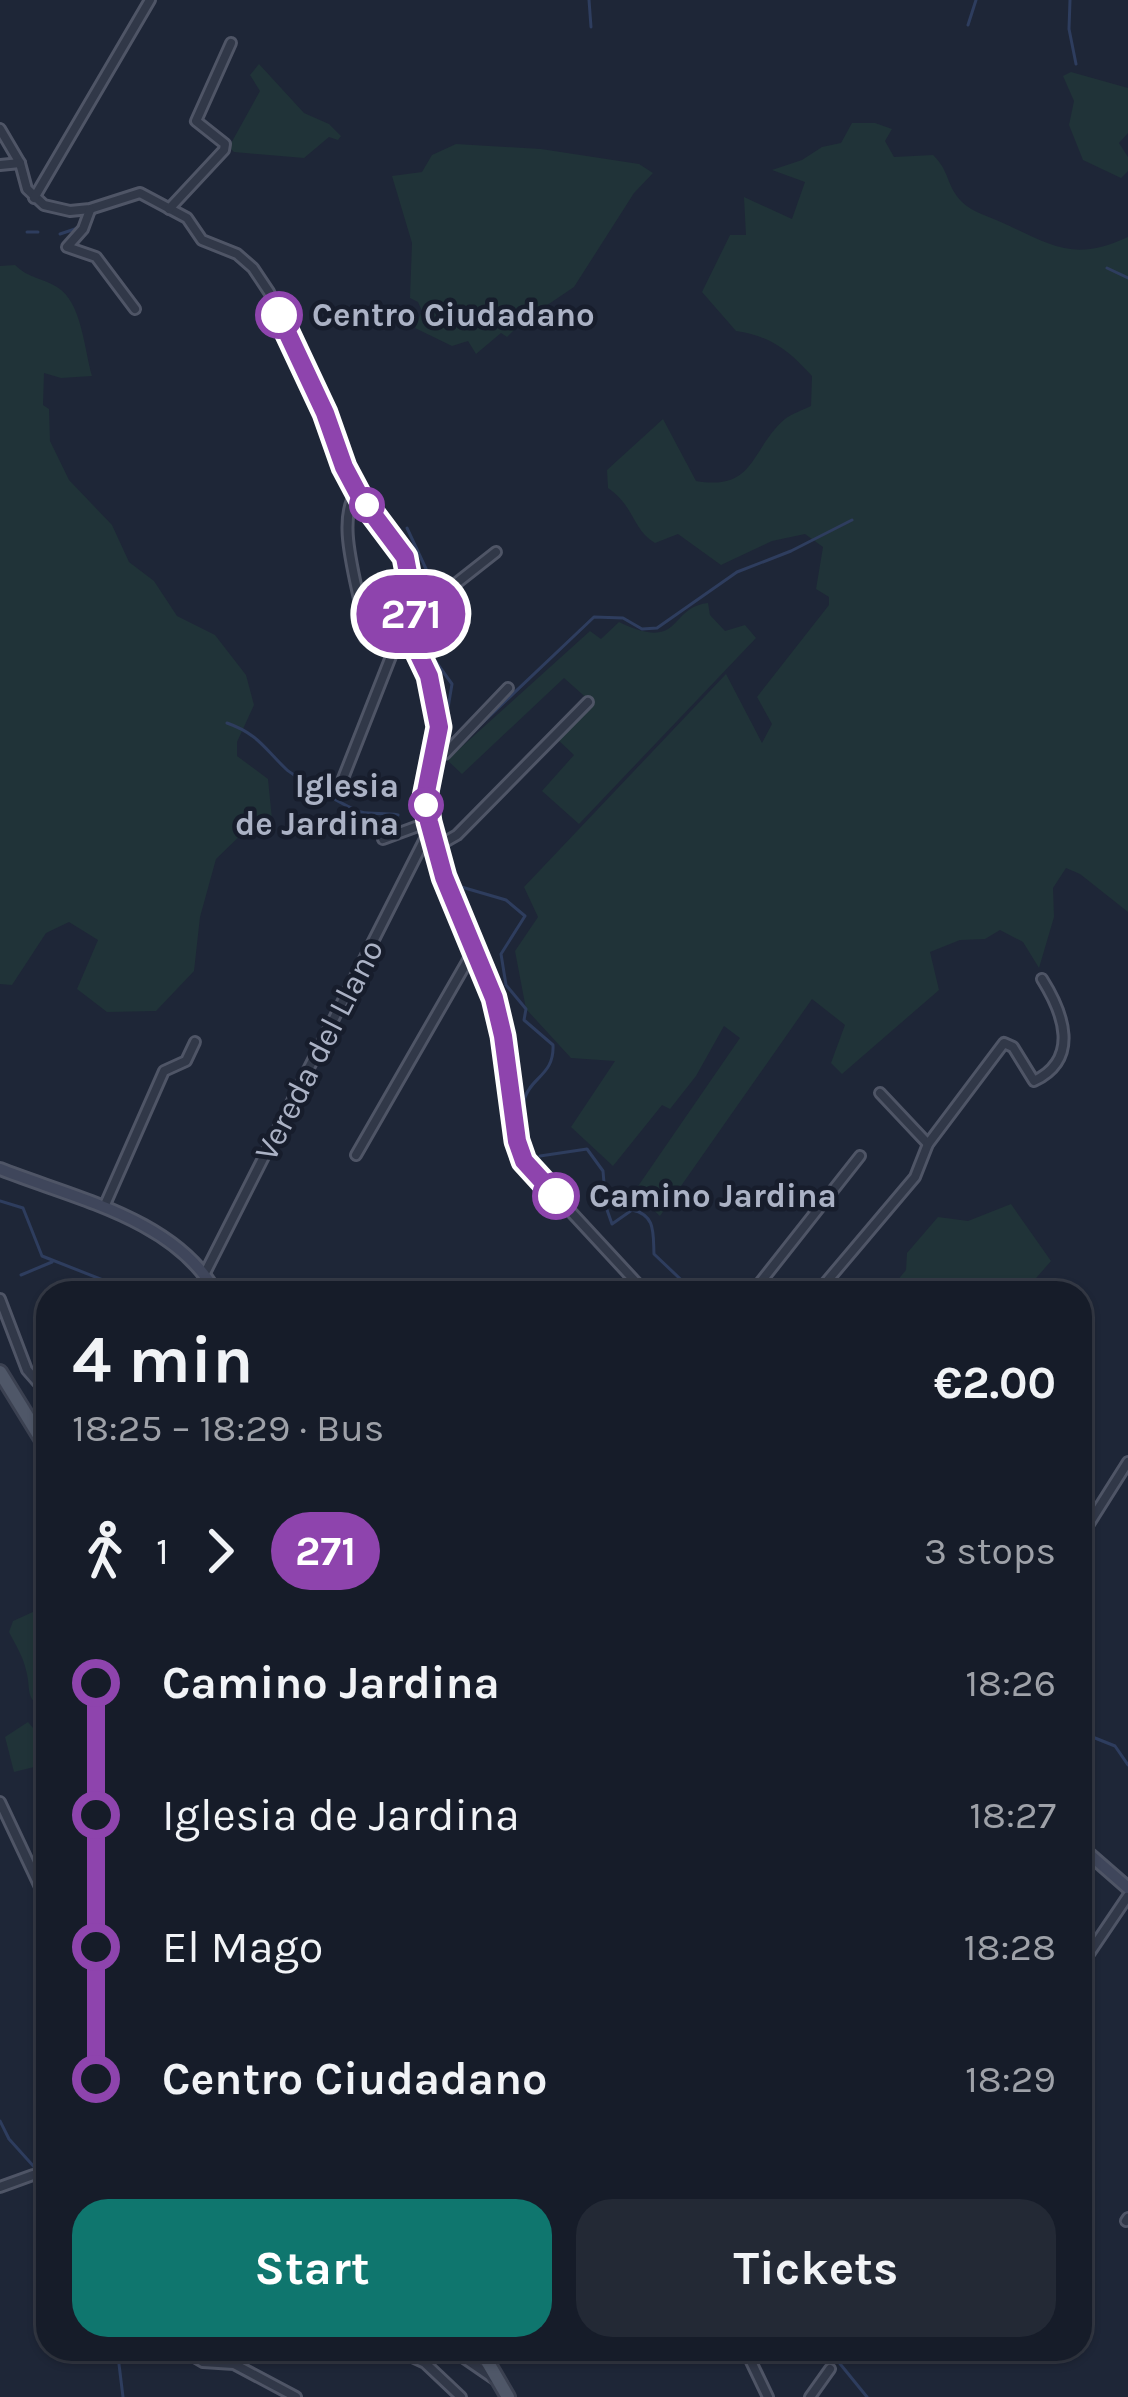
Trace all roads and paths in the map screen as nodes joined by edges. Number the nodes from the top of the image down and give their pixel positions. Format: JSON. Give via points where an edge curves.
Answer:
{"nodes":[{"id":1,"x":150,"y":0,"type":"edge"},
{"id":2,"x":231,"y":43,"type":"dead end"},
{"id":3,"x":0,"y":129,"type":"edge"},
{"id":4,"x":20,"y":163,"type":"junction"},
{"id":5,"x":0,"y":165,"type":"edge"},
{"id":6,"x":34,"y":198,"type":"junction"},
{"id":7,"x":90,"y":209,"type":"junction"},
{"id":8,"x":169,"y":209,"type":"junction"},
{"id":9,"x":135,"y":310,"type":"dead end"},
{"id":10,"x":357,"y":491,"type":"junction"},
{"id":11,"x":496,"y":552,"type":"dead end"},
{"id":12,"x":410,"y":625,"type":"junction"},
{"id":13,"x":365,"y":638,"type":"dead end"},
{"id":14,"x":508,"y":688,"type":"dead end"},
{"id":15,"x":588,"y":701,"type":"dead end"},
{"id":16,"x":433,"y":755,"type":"junction"},
{"id":17,"x":340,"y":786,"type":"dead end"},
{"id":18,"x":430,"y":825,"type":"junction"},
{"id":19,"x":382,"y":839,"type":"dead end"},
{"id":20,"x":436,"y":847,"type":"junction"},
{"id":21,"x":476,"y":947,"type":"junction"},
{"id":22,"x":1042,"y":980,"type":"dead end"},
{"id":23,"x":196,"y":1042,"type":"dead end"},
{"id":24,"x":880,"y":1093,"type":"dead end"},
{"id":25,"x":928,"y":1144,"type":"junction"},
{"id":26,"x":356,"y":1155,"type":"dead end"},
{"id":27,"x":860,"y":1156,"type":"dead end"},
{"id":28,"x":0,"y":1169,"type":"edge"},
{"id":29,"x":104,"y":1208,"type":"junction"},
{"id":30,"x":206,"y":1273,"type":"junction"},
{"id":31,"x":210,"y":1281,"type":"edge"},
{"id":32,"x":635,"y":1281,"type":"edge"},
{"id":33,"x":761,"y":1281,"type":"edge"},
{"id":34,"x":827,"y":1281,"type":"edge"},
{"id":35,"x":0,"y":1299,"type":"edge"},
{"id":36,"x":0,"y":1372,"type":"edge"},
{"id":37,"x":36,"y":1380,"type":"edge"},
{"id":38,"x":36,"y":1430,"type":"edge"},
{"id":39,"x":1128,"y":1462,"type":"edge"},
{"id":40,"x":1092,"y":1519,"type":"edge"},
{"id":41,"x":0,"y":1802,"type":"edge"},
{"id":42,"x":1092,"y":1858,"type":"edge"},
{"id":43,"x":36,"y":1878,"type":"edge"},
{"id":44,"x":1128,"y":1892,"type":"edge"},
{"id":45,"x":1092,"y":1948,"type":"edge"},
{"id":46,"x":36,"y":2176,"type":"edge"},
{"id":47,"x":0,"y":2187,"type":"edge"},
{"id":48,"x":201,"y":2361,"type":"edge"},
{"id":49,"x":422,"y":2361,"type":"edge"},
{"id":50,"x":469,"y":2361,"type":"edge"},
{"id":51,"x":487,"y":2361,"type":"edge"},
{"id":52,"x":751,"y":2361,"type":"edge"},
{"id":53,"x":830,"y":2369,"type":"dead end"},
{"id":54,"x":497,"y":2380,"type":"junction"},
{"id":55,"x":296,"y":2397,"type":"edge"},
{"id":56,"x":461,"y":2397,"type":"edge"},
{"id":57,"x":508,"y":2397,"type":"edge"},
{"id":58,"x":768,"y":2397,"type":"edge"},
{"id":59,"x":810,"y":2397,"type":"edge"}],
"edges":[{"from":1,"to":6,"type":"street"},
{"from":2,"to":8,"type":"street","via":[[196,121],[224,148]]},
{"from":3,"to":4,"type":"street"},
{"from":4,"to":5,"type":"street"},
{"from":4,"to":6,"type":"street"},
{"from":6,"to":7,"type":"street"},
{"from":7,"to":8,"type":"street","via":[[140,193]]},
{"from":7,"to":9,"type":"street","via":[[67,247],[96,257]]},
{"from":8,"to":10,"type":"street","via":[[202,240],[253,268]]},
{"from":10,"to":12,"type":"street","via":[[405,557]]},
{"from":10,"to":13,"type":"street","via":[[349,502],[350,560]]},
{"from":11,"to":12,"type":"street"},
{"from":12,"to":16,"type":"street","via":[[436,701]]},
{"from":12,"to":17,"type":"street","via":[[403,626]]},
{"from":14,"to":16,"type":"street","via":[[445,754]]},
{"from":15,"to":20,"type":"street"},
{"from":16,"to":18,"type":"street","via":[[425,797]]},
{"from":18,"to":19,"type":"street"},
{"from":18,"to":20,"type":"street"},
{"from":18,"to":30,"type":"street","name":"Vereda del Llano"},
{"from":20,"to":21,"type":"street"},
{"from":21,"to":26,"type":"street"},
{"from":21,"to":32,"type":"street","via":[[503,1036],[524,1161]]},
{"from":22,"to":25,"type":"street","via":[[1060,1007],[1062,1055],[1034,1082],[1004,1043]]},
{"from":23,"to":29,"type":"street","via":[[186,1061],[164,1071]]},
{"from":24,"to":25,"type":"street"},
{"from":25,"to":34,"type":"street","via":[[915,1177]]},
{"from":27,"to":33,"type":"street"},
{"from":28,"to":29,"type":"main road"},
{"from":29,"to":30,"type":"main road"},
{"from":30,"to":31,"type":"main road"},
{"from":35,"to":37,"type":"street"},
{"from":36,"to":38,"type":"main road"},
{"from":39,"to":40,"type":"street"},
{"from":41,"to":43,"type":"street"},
{"from":42,"to":44,"type":"main road"},
{"from":44,"to":45,"type":"street"},
{"from":46,"to":47,"type":"street"},
{"from":48,"to":55,"type":"street","via":[[234,2364]]},
{"from":49,"to":56,"type":"street"},
{"from":50,"to":54,"type":"street"},
{"from":51,"to":54,"type":"main road"},
{"from":52,"to":58,"type":"street"},
{"from":53,"to":59,"type":"street"},
{"from":54,"to":57,"type":"main road"}]}
